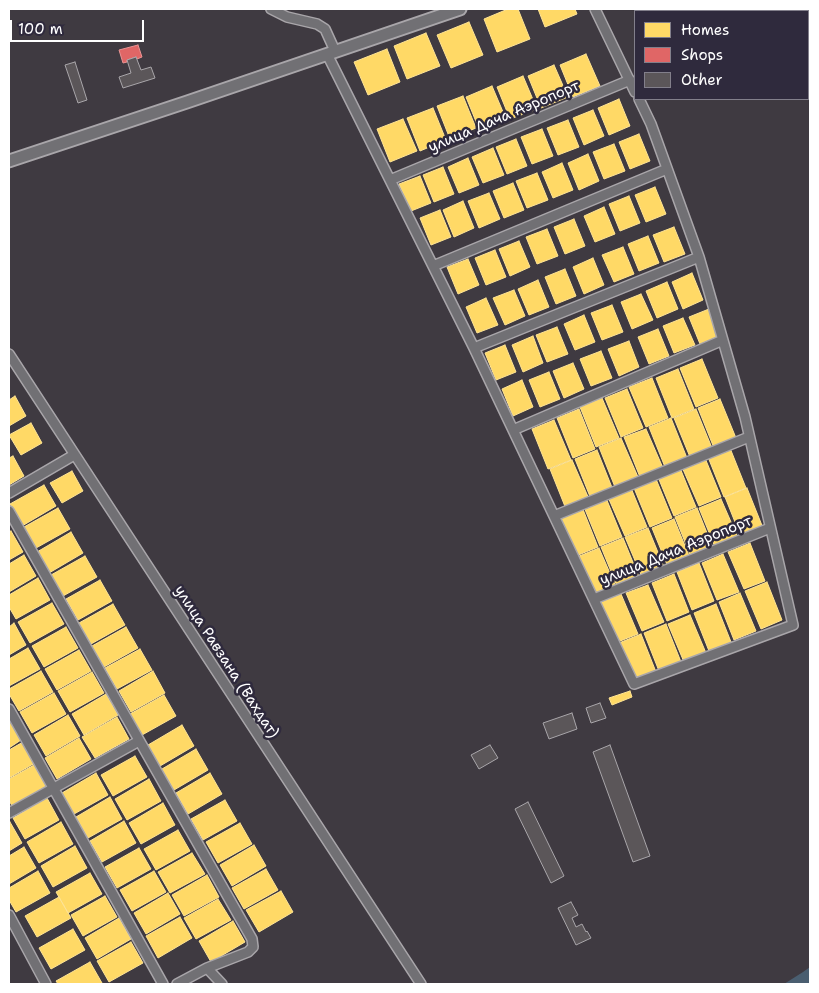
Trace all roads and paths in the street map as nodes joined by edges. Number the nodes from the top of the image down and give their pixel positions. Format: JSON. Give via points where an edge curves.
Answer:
{"nodes":[{"id":1,"x":271,"y":9,"type":"edge"},
{"id":2,"x":460,"y":9,"type":"edge"},
{"id":3,"x":596,"y":9,"type":"edge"},
{"id":4,"x":331,"y":53,"type":"junction"},
{"id":5,"x":630,"y":80,"type":"junction"},
{"id":6,"x":634,"y":90,"type":"edge"},
{"id":7,"x":639,"y":100,"type":"edge"},
{"id":8,"x":9,"y":162,"type":"edge"},
{"id":9,"x":667,"y":169,"type":"junction"},
{"id":10,"x":390,"y":180,"type":"junction"},
{"id":11,"x":698,"y":257,"type":"junction"},
{"id":12,"x":433,"y":266,"type":"junction"},
{"id":13,"x":722,"y":340,"type":"junction"},
{"id":14,"x":474,"y":348,"type":"junction"},
{"id":15,"x":9,"y":354,"type":"edge"},
{"id":16,"x":513,"y":430,"type":"junction"},
{"id":17,"x":749,"y":437,"type":"junction"},
{"id":18,"x":74,"y":455,"type":"junction"},
{"id":19,"x":9,"y":493,"type":"edge"},
{"id":20,"x":9,"y":512,"type":"edge"},
{"id":21,"x":554,"y":516,"type":"junction"},
{"id":22,"x":770,"y":528,"type":"junction"},
{"id":23,"x":594,"y":599,"type":"junction"},
{"id":24,"x":9,"y":709,"type":"edge"},
{"id":25,"x":139,"y":741,"type":"junction"},
{"id":26,"x":54,"y":789,"type":"junction"},
{"id":27,"x":9,"y":813,"type":"edge"},
{"id":28,"x":9,"y":916,"type":"edge"},
{"id":29,"x":207,"y":968,"type":"junction"},
{"id":30,"x":46,"y":984,"type":"edge"},
{"id":31,"x":163,"y":984,"type":"edge"},
{"id":32,"x":176,"y":984,"type":"edge"},
{"id":33,"x":222,"y":984,"type":"edge"},
{"id":34,"x":421,"y":984,"type":"edge"}],
"edges":[{"from":1,"to":4,"type":"street","name":"улица Дача Аэропорт","via":[[325,29]]},
{"from":2,"to":4,"type":"main road"},
{"from":3,"to":5,"type":"street"},
{"from":4,"to":8,"type":"main road"},
{"from":4,"to":10,"type":"street","name":"улица Дача Аэропорт"},
{"from":5,"to":6,"type":"street"},
{"from":5,"to":10,"type":"street","name":"улица Дача Аэропорт"},
{"from":7,"to":9,"type":"street","name":"улица Дача Аэропорт"},
{"from":9,"to":11,"type":"street","name":"улица Дача Аэропорт"},
{"from":9,"to":12,"type":"street"},
{"from":10,"to":12,"type":"street","name":"улица Дача Аэропорт"},
{"from":11,"to":13,"type":"street","name":"улица Дача Аэропорт"},
{"from":11,"to":14,"type":"street"},
{"from":12,"to":14,"type":"street","name":"улица Дача Аэропорт"},
{"from":13,"to":16,"type":"street"},
{"from":13,"to":17,"type":"street","name":"улица Дача Аэропорт"},
{"from":14,"to":16,"type":"street","name":"улица Дача Аэропорт"},
{"from":15,"to":18,"type":"street","name":"улица Равзана (Вахдат)"},
{"from":16,"to":21,"type":"street","name":"улица Дача Аэропорт"},
{"from":17,"to":21,"type":"street"},
{"from":17,"to":22,"type":"street","name":"улица Дача Аэропорт"},
{"from":18,"to":19,"type":"street"},
{"from":18,"to":34,"type":"street","name":"улица Равзана (Вахдат)"},
{"from":20,"to":25,"type":"street"},
{"from":21,"to":23,"type":"street","name":"улица Дача Аэропорт"},
{"from":22,"to":23,"type":"street","name":"улица Дача Аэропорт"},
{"from":22,"to":23,"type":"street","name":"улица Дача Аэропорт","via":[[793,625],[634,684]]},
{"from":24,"to":26,"type":"street"},
{"from":25,"to":26,"type":"street"},
{"from":25,"to":29,"type":"street","via":[[252,939],[253,947],[248,952]]},
{"from":26,"to":27,"type":"street"},
{"from":26,"to":31,"type":"street"},
{"from":28,"to":30,"type":"street"},
{"from":29,"to":32,"type":"street"},
{"from":29,"to":33,"type":"street"}]}
